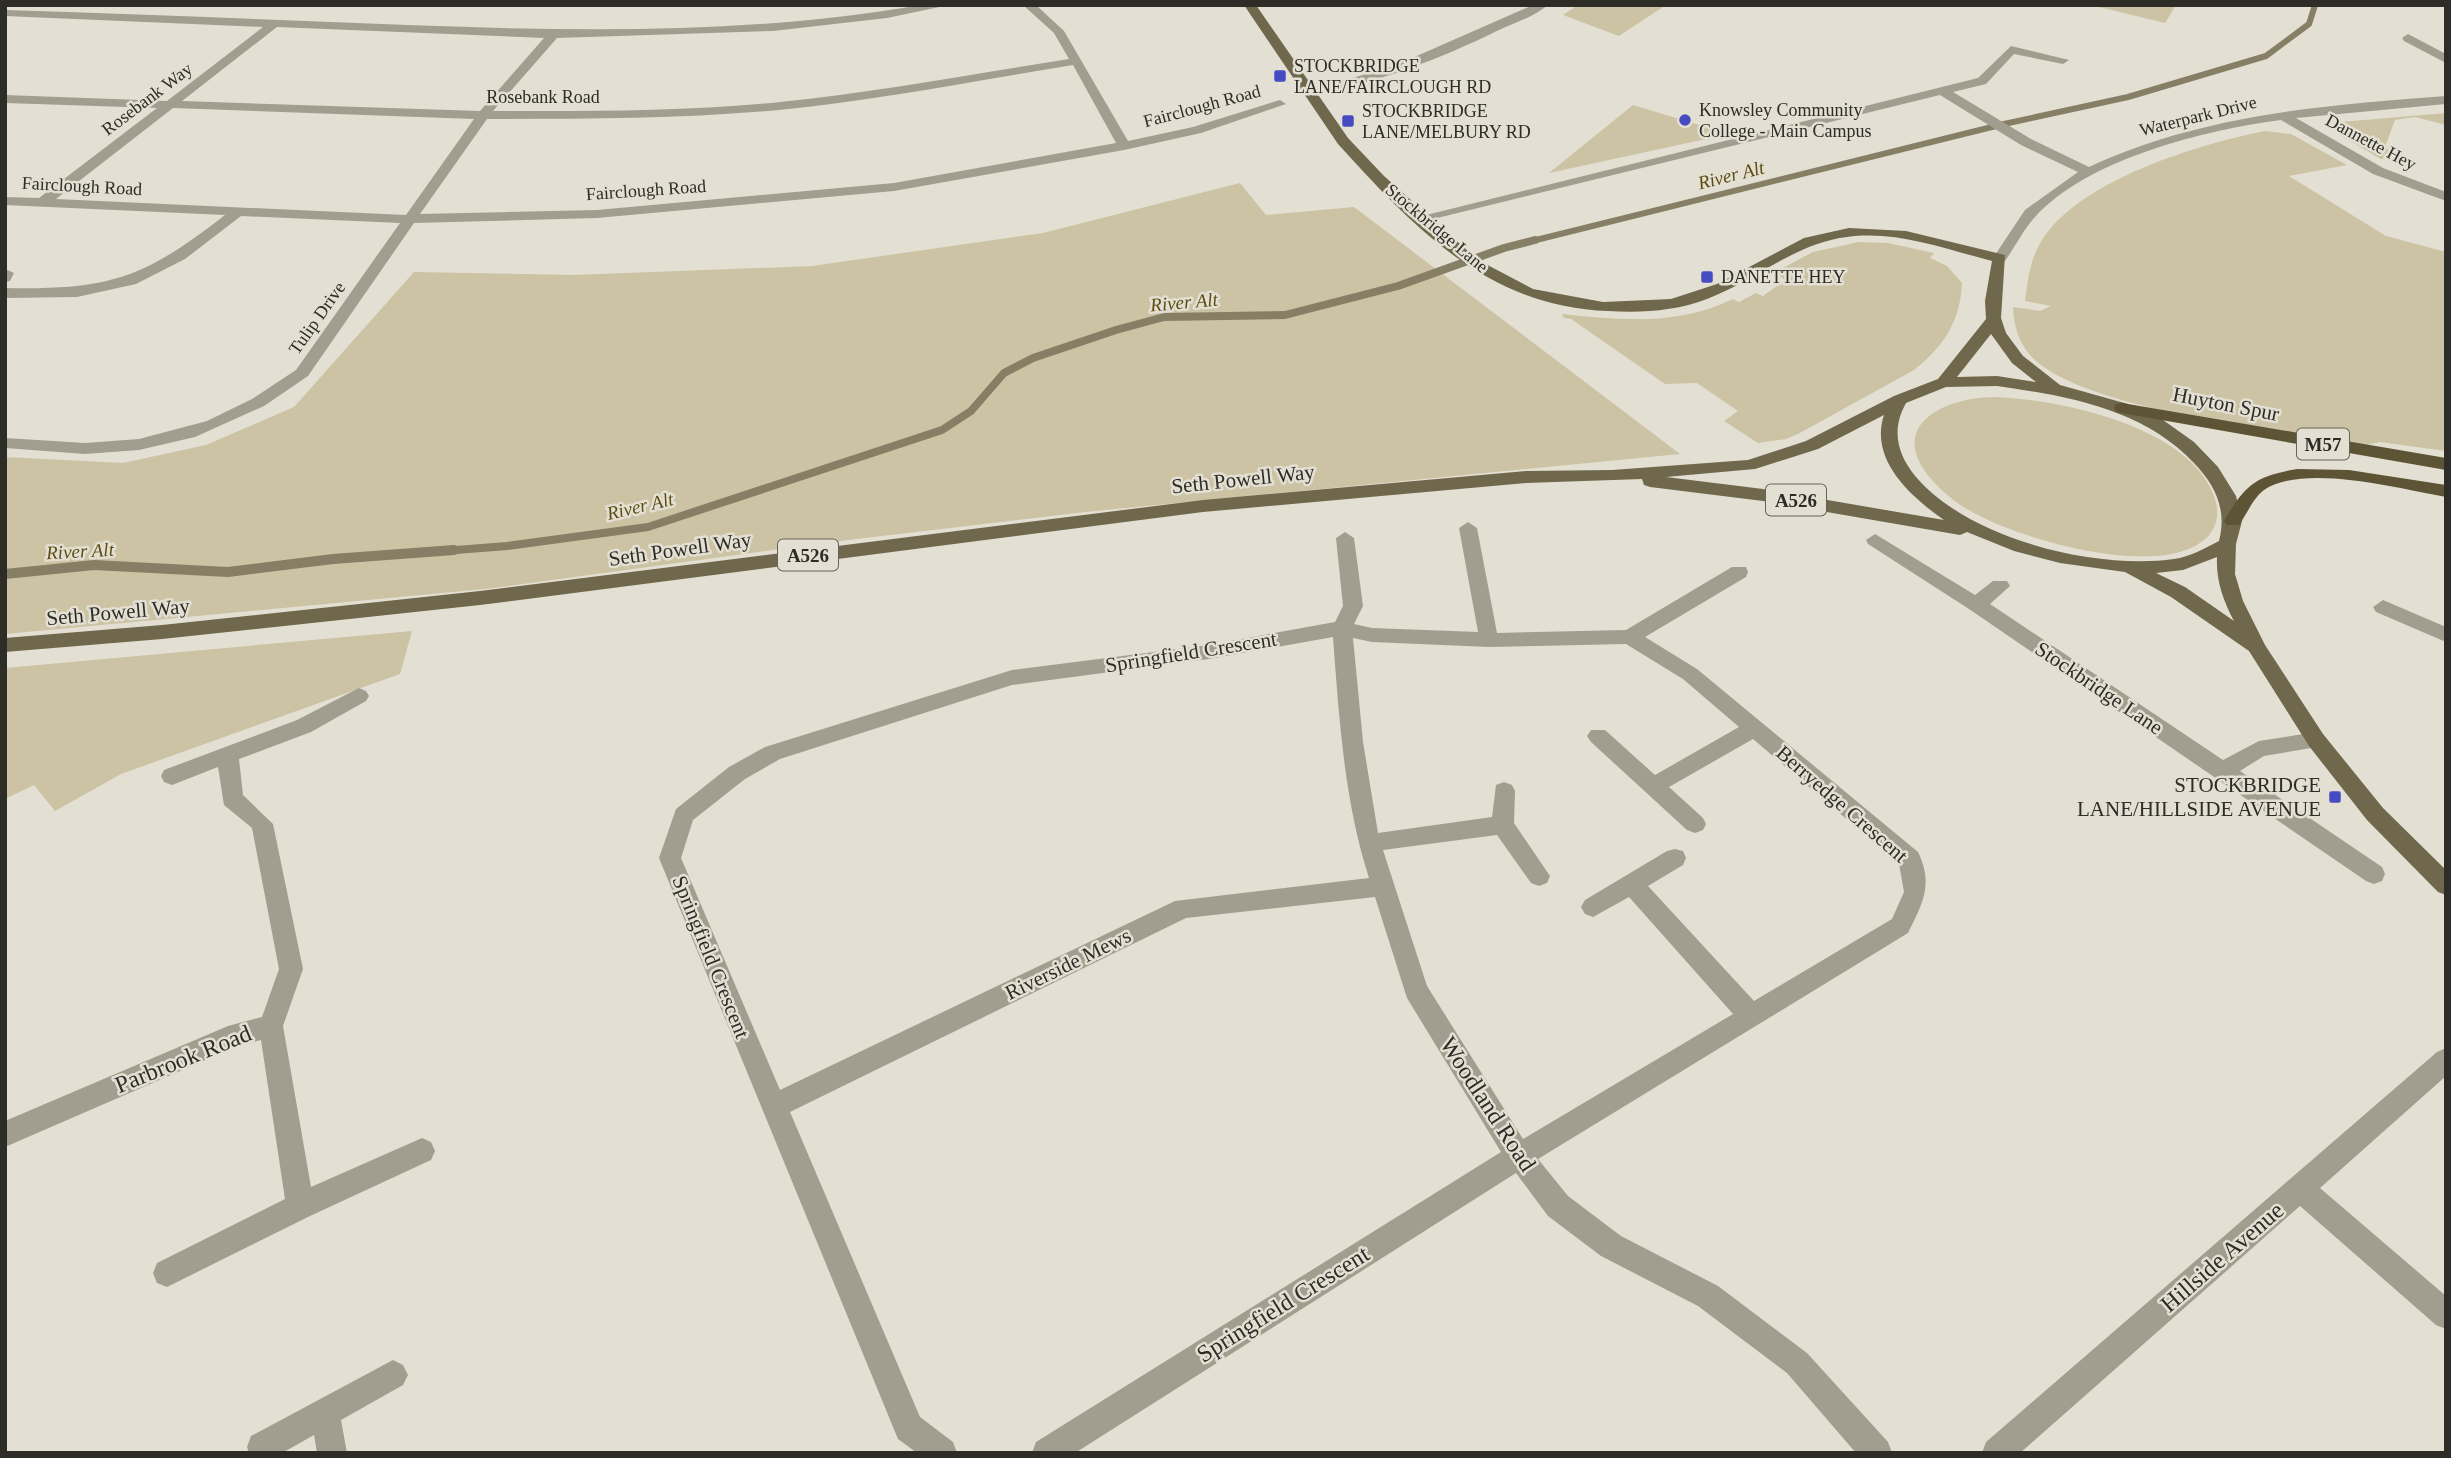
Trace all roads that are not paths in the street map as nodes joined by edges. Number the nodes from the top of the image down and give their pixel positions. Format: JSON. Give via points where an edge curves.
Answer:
{"nodes":[{"id":1,"x":34,"y":5,"type":"edge"},
{"id":2,"x":943,"y":5,"type":"edge"},
{"id":3,"x":1029,"y":5,"type":"edge"},
{"id":4,"x":1250,"y":5,"type":"edge"},
{"id":5,"x":1542,"y":5,"type":"edge"},
{"id":6,"x":5,"y":13,"type":"edge"},
{"id":7,"x":20,"y":14,"type":"junction"},
{"id":8,"x":5,"y":23,"type":"edge"},
{"id":9,"x":274,"y":24,"type":"junction"},
{"id":10,"x":553,"y":35,"type":"junction"},
{"id":11,"x":2408,"y":38,"type":"dead end"},
{"id":12,"x":2446,"y":46,"type":"edge"},
{"id":13,"x":2426,"y":47,"type":"junction"},
{"id":14,"x":2446,"y":59,"type":"edge"},
{"id":15,"x":2063,"y":60,"type":"dead end"},
{"id":16,"x":1077,"y":61,"type":"junction"},
{"id":17,"x":1942,"y":91,"type":"junction"},
{"id":18,"x":1309,"y":92,"type":"junction"},
{"id":19,"x":5,"y":99,"type":"edge"},
{"id":20,"x":2446,"y":100,"type":"edge"},
{"id":21,"x":1280,"y":104,"type":"dead end"},
{"id":22,"x":168,"y":106,"type":"junction"},
{"id":23,"x":484,"y":115,"type":"junction"},
{"id":24,"x":2282,"y":115,"type":"junction"},
{"id":25,"x":1124,"y":146,"type":"junction"},
{"id":26,"x":2089,"y":173,"type":"junction"},
{"id":27,"x":2446,"y":197,"type":"edge"},
{"id":28,"x":5,"y":201,"type":"edge"},
{"id":29,"x":42,"y":203,"type":"junction"},
{"id":30,"x":236,"y":213,"type":"junction"},
{"id":31,"x":1421,"y":218,"type":"junction"},
{"id":32,"x":410,"y":219,"type":"junction"},
{"id":33,"x":2000,"y":258,"type":"junction"},
{"id":34,"x":5,"y":293,"type":"edge"},
{"id":35,"x":1992,"y":322,"type":"junction"},
{"id":36,"x":1944,"y":382,"type":"junction"},
{"id":37,"x":2060,"y":390,"type":"junction"},
{"id":38,"x":1900,"y":400,"type":"junction"},
{"id":39,"x":2122,"y":408,"type":"junction"},
{"id":40,"x":5,"y":443,"type":"edge"},
{"id":41,"x":2446,"y":464,"type":"edge"},
{"id":42,"x":1612,"y":476,"type":"junction"},
{"id":43,"x":2446,"y":491,"type":"edge"},
{"id":44,"x":2233,"y":521,"type":"junction"},
{"id":45,"x":1468,"y":528,"type":"dead end"},
{"id":46,"x":1980,"y":532,"type":"junction"},
{"id":47,"x":1345,"y":538,"type":"dead end"},
{"id":48,"x":1875,"y":540,"type":"dead end"},
{"id":49,"x":2227,"y":544,"type":"junction"},
{"id":50,"x":2129,"y":567,"type":"junction"},
{"id":51,"x":1739,"y":572,"type":"dead end"},
{"id":52,"x":2000,"y":586,"type":"dead end"},
{"id":53,"x":1976,"y":604,"type":"junction"},
{"id":54,"x":2383,"y":607,"type":"dead end"},
{"id":55,"x":1347,"y":617,"type":"junction"},
{"id":56,"x":2446,"y":635,"type":"edge"},
{"id":57,"x":1630,"y":637,"type":"junction"},
{"id":58,"x":1489,"y":640,"type":"junction"},
{"id":59,"x":5,"y":645,"type":"edge"},
{"id":60,"x":2257,"y":648,"type":"junction"},
{"id":61,"x":359,"y":696,"type":"dead end"},
{"id":62,"x":1754,"y":728,"type":"junction"},
{"id":63,"x":1598,"y":736,"type":"dead end"},
{"id":64,"x":2316,"y":740,"type":"junction"},
{"id":65,"x":228,"y":756,"type":"junction"},
{"id":66,"x":2223,"y":771,"type":"junction"},
{"id":67,"x":172,"y":776,"type":"dead end"},
{"id":68,"x":1653,"y":786,"type":"junction"},
{"id":69,"x":1504,"y":791,"type":"dead end"},
{"id":70,"x":1695,"y":824,"type":"dead end"},
{"id":71,"x":1503,"y":825,"type":"junction"},
{"id":72,"x":1369,"y":843,"type":"junction"},
{"id":73,"x":1675,"y":858,"type":"dead end"},
{"id":74,"x":2374,"y":874,"type":"dead end"},
{"id":75,"x":1539,"y":876,"type":"dead end"},
{"id":76,"x":1632,"y":884,"type":"junction"},
{"id":77,"x":2446,"y":885,"type":"edge"},
{"id":78,"x":1382,"y":886,"type":"junction"},
{"id":79,"x":1593,"y":907,"type":"dead end"},
{"id":80,"x":1751,"y":1016,"type":"junction"},
{"id":81,"x":271,"y":1026,"type":"junction"},
{"id":82,"x":2446,"y":1060,"type":"edge"},
{"id":83,"x":773,"y":1107,"type":"junction"},
{"id":84,"x":5,"y":1134,"type":"edge"},
{"id":85,"x":422,"y":1151,"type":"dead end"},
{"id":86,"x":1519,"y":1156,"type":"junction"},
{"id":87,"x":2300,"y":1188,"type":"junction"},
{"id":88,"x":300,"y":1206,"type":"junction"},
{"id":89,"x":167,"y":1273,"type":"dead end"},
{"id":90,"x":2446,"y":1315,"type":"edge"},
{"id":91,"x":393,"y":1375,"type":"dead end"},
{"id":92,"x":325,"y":1413,"type":"junction"},
{"id":93,"x":262,"y":1447,"type":"dead end"},
{"id":94,"x":332,"y":1453,"type":"edge"},
{"id":95,"x":942,"y":1453,"type":"edge"},
{"id":96,"x":1047,"y":1453,"type":"edge"},
{"id":97,"x":1877,"y":1453,"type":"edge"},
{"id":98,"x":1997,"y":1453,"type":"edge"}],
"edges":[{"from":1,"to":7,"type":"street"},
{"from":2,"to":10,"type":"street","via":[[734,30]]},
{"from":3,"to":16,"type":"street","via":[[1058,31]]},
{"from":4,"to":18,"type":"main road","name":"Stockbridge Lane"},
{"from":5,"to":18,"type":"street","via":[[1430,55],[1354,82]]},
{"from":6,"to":7,"type":"street"},
{"from":7,"to":8,"type":"street"},
{"from":7,"to":9,"type":"street"},
{"from":9,"to":10,"type":"street"},
{"from":9,"to":22,"type":"street","name":"Rosebank Way"},
{"from":10,"to":23,"type":"street","name":"Tulip Drive"},
{"from":11,"to":13,"type":"street"},
{"from":12,"to":13,"type":"street"},
{"from":13,"to":14,"type":"street"},
{"from":15,"to":17,"type":"street","via":[[2011,50],[1982,81]]},
{"from":16,"to":23,"type":"street","name":"Rosebank Road","via":[[777,106]]},
{"from":16,"to":25,"type":"street"},
{"from":17,"to":26,"type":"street"},
{"from":17,"to":31,"type":"street"},
{"from":18,"to":31,"type":"main road","name":"Stockbridge Lane","via":[[1343,141]]},
{"from":19,"to":22,"type":"street","name":"Rosebank Road"},
{"from":20,"to":24,"type":"street","name":"Waterpark Drive"},
{"from":21,"to":25,"type":"street","name":"Fairclough Road"},
{"from":22,"to":23,"type":"street","name":"Rosebank Road"},
{"from":22,"to":29,"type":"street","name":"Rosebank Way"},
{"from":23,"to":32,"type":"street","name":"Tulip Drive"},
{"from":24,"to":26,"type":"street","name":"Waterpark Drive","via":[[2172,138]]},
{"from":24,"to":27,"type":"street","name":"Dannette Hey","via":[[2378,171]]},
{"from":25,"to":32,"type":"street","name":"Fairclough Road","via":[[894,187],[779,199],[597,214]]},
{"from":26,"to":33,"type":"street","name":"Waterpark Drive","via":[[2028,213]]},
{"from":28,"to":29,"type":"street","name":"Fairclough Road"},
{"from":29,"to":30,"type":"street","name":"Fairclough Road"},
{"from":30,"to":32,"type":"street","name":"Fairclough Road"},
{"from":30,"to":34,"type":"street","via":[[183,256],[114,288],[66,295]]},
{"from":31,"to":33,"type":"main road","name":"Stockbridge Lane","via":[[1480,267],[1515,288],[1601,307],[1646,307],[1703,296],[1798,243],[1839,233],[1918,236]]},
{"from":32,"to":40,"type":"street","name":"Tulip Drive","via":[[302,373],[263,403],[192,433],[112,448]]},
{"from":33,"to":35,"type":"main road"},
{"from":35,"to":36,"type":"main road"},
{"from":35,"to":37,"type":"main road","via":[[2015,358]]},
{"from":36,"to":37,"type":"main road","number":"A526","via":[[1997,381]]},
{"from":36,"to":38,"type":"main road","number":"A526"},
{"from":37,"to":39,"type":"main road","number":"A526"},
{"from":38,"to":42,"type":"main road","name":"Seth Powell Way","number":"A526","via":[[1812,445],[1749,466]]},
{"from":38,"to":46,"type":"main road","number":"A526","via":[[1887,426],[1888,441],[1905,477],[1921,497]]},
{"from":39,"to":41,"type":"highway","name":"Huyton Spur","number":"M57"},
{"from":39,"to":44,"type":"main road","number":"A526","via":[[2157,424],[2204,462],[2227,496]]},
{"from":42,"to":46,"type":"main road","name":"Seth Powell Way","number":"A526","via":[[1763,495]]},
{"from":42,"to":59,"type":"main road","name":"Seth Powell Way","number":"A526","via":[[1499,479],[1216,504],[480,598]]},
{"from":43,"to":44,"type":"highway","number":"M57","via":[[2324,474],[2286,476],[2256,488]]},
{"from":44,"to":49,"type":"main road"},
{"from":45,"to":58,"type":"street"},
{"from":46,"to":50,"type":"main road","number":"A526","via":[[2085,561]]},
{"from":47,"to":55,"type":"street","name":"Woodland Road"},
{"from":48,"to":53,"type":"street","name":"Stockbridge Lane"},
{"from":49,"to":50,"type":"main road","number":"A526","via":[[2170,566]]},
{"from":49,"to":60,"type":"main road","via":[[2226,574],[2233,601]]},
{"from":50,"to":60,"type":"main road","via":[[2189,598]]},
{"from":51,"to":57,"type":"street"},
{"from":52,"to":53,"type":"street"},
{"from":53,"to":66,"type":"street","name":"Stockbridge Lane"},
{"from":54,"to":56,"type":"street"},
{"from":55,"to":58,"type":"street","via":[[1371,635]]},
{"from":55,"to":72,"type":"street","name":"Woodland Road","via":[[1352,742]]},
{"from":55,"to":83,"type":"street","name":"Springfield Crescent","via":[[1209,652],[1012,678],[773,753],[737,773],[684,815],[670,858]]},
{"from":57,"to":58,"type":"street"},
{"from":57,"to":62,"type":"street","name":"Berryedge Crescent","via":[[1690,674]]},
{"from":60,"to":64,"type":"main road"},
{"from":61,"to":65,"type":"street","via":[[304,726]]},
{"from":62,"to":68,"type":"street"},
{"from":62,"to":80,"type":"street","name":"Berryedge Crescent","via":[[1910,859],[1916,892],[1900,926]]},
{"from":63,"to":68,"type":"street"},
{"from":64,"to":66,"type":"street","via":[[2259,749]]},
{"from":64,"to":77,"type":"main road","via":[[2375,814]]},
{"from":65,"to":67,"type":"street"},
{"from":65,"to":81,"type":"street","via":[[232,799],[262,824],[290,969]]},
{"from":66,"to":74,"type":"street","name":"Stockbridge Lane"},
{"from":68,"to":70,"type":"street"},
{"from":69,"to":71,"type":"street"},
{"from":71,"to":72,"type":"street"},
{"from":71,"to":75,"type":"street"},
{"from":72,"to":78,"type":"street","name":"Woodland Road"},
{"from":73,"to":76,"type":"street"},
{"from":76,"to":79,"type":"street"},
{"from":76,"to":80,"type":"street"},
{"from":78,"to":83,"type":"street","name":"Riverside Mews","via":[[1183,908]]},
{"from":78,"to":86,"type":"street","name":"Woodland Road","via":[[1416,990]]},
{"from":80,"to":86,"type":"street","name":"Berryedge Crescent"},
{"from":81,"to":84,"type":"street","name":"Parbrook Road","via":[[237,1034]]},
{"from":81,"to":88,"type":"street","name":"Parbrook Road"},
{"from":82,"to":87,"type":"street","name":"Hillside Avenue"},
{"from":83,"to":95,"type":"street","name":"Springfield Crescent","via":[[909,1428]]},
{"from":85,"to":88,"type":"street"},
{"from":86,"to":96,"type":"street","name":"Springfield Crescent"},
{"from":86,"to":97,"type":"street","name":"Woodland Road","via":[[1558,1206],[1611,1246],[1708,1296],[1797,1363]]},
{"from":87,"to":90,"type":"street"},
{"from":87,"to":98,"type":"street","name":"Hillside Avenue"},
{"from":88,"to":89,"type":"street"},
{"from":91,"to":92,"type":"street"},
{"from":92,"to":93,"type":"street"},
{"from":92,"to":94,"type":"street"}]}
